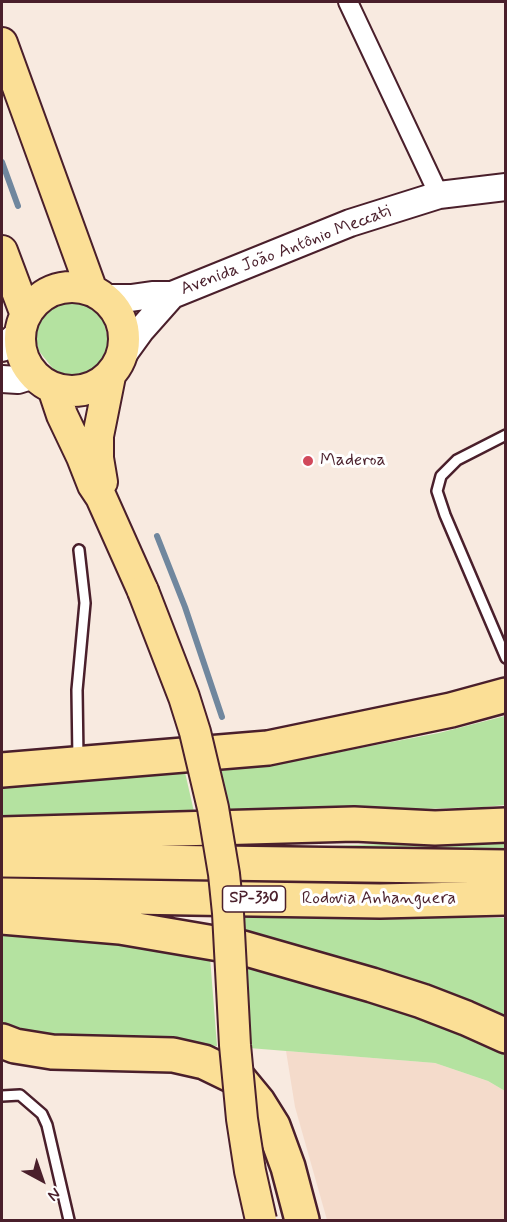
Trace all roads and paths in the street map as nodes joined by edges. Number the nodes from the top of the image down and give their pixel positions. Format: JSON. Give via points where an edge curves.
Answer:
{"nodes":[{"id":1,"x":348,"y":2,"type":"edge"},
{"id":2,"x":2,"y":43,"type":"edge"},
{"id":3,"x":506,"y":187,"type":"edge"},
{"id":4,"x":440,"y":195,"type":"junction"},
{"id":5,"x":2,"y":251,"type":"edge"},
{"id":6,"x":172,"y":294,"type":"junction"},
{"id":7,"x":98,"y":295,"type":"junction"},
{"id":8,"x":16,"y":332,"type":"edge"},
{"id":9,"x":115,"y":367,"type":"junction"},
{"id":10,"x":2,"y":379,"type":"edge"},
{"id":11,"x":43,"y":381,"type":"junction"},
{"id":12,"x":506,"y":435,"type":"edge"},
{"id":13,"x":101,"y":497,"type":"junction"},
{"id":14,"x":79,"y":550,"type":"dead end"},
{"id":15,"x":506,"y":658,"type":"edge"},
{"id":16,"x":506,"y":695,"type":"edge"},
{"id":17,"x":79,"y":764,"type":"junction"},
{"id":18,"x":2,"y":770,"type":"edge"},
{"id":19,"x":506,"y":818,"type":"edge"},
{"id":20,"x":506,"y":825,"type":"edge"},
{"id":21,"x":435,"y":828,"type":"junction"},
{"id":22,"x":2,"y":834,"type":"edge"},
{"id":23,"x":2,"y":860,"type":"edge"},
{"id":24,"x":506,"y":867,"type":"edge"},
{"id":25,"x":2,"y":895,"type":"edge"},
{"id":26,"x":506,"y":898,"type":"edge"},
{"id":27,"x":2,"y":917,"type":"edge"},
{"id":28,"x":506,"y":1036,"type":"edge"},
{"id":29,"x":2,"y":1041,"type":"edge"},
{"id":30,"x":2,"y":1096,"type":"edge"},
{"id":31,"x":69,"y":1221,"type":"edge"},
{"id":32,"x":261,"y":1221,"type":"edge"},
{"id":33,"x":302,"y":1221,"type":"edge"}],
"edges":[{"from":1,"to":4,"type":"street"},
{"from":2,"to":7,"type":"main road"},
{"from":3,"to":4,"type":"main road","name":"Avenida João Antônio Meccati"},
{"from":4,"to":6,"type":"main road","name":"Avenida João Antônio Meccati","via":[[350,223]]},
{"from":5,"to":8,"type":"main road"},
{"from":6,"to":7,"type":"main road","name":"Avenida João Antônio Meccati","via":[[131,298]]},
{"from":6,"to":9,"type":"main road","name":"Avenida João Antônio Meccati"},
{"from":7,"to":8,"type":"main road","via":[[73,287],[54,290],[38,300]]},
{"from":7,"to":9,"type":"main road","via":[[114,308],[124,332],[124,346]]},
{"from":8,"to":11,"type":"main road","via":[[27,366]]},
{"from":9,"to":11,"type":"main road","via":[[97,385],[83,390],[68,391]]},
{"from":9,"to":13,"type":"main road","via":[[98,436]]},
{"from":10,"to":11,"type":"main road"},
{"from":11,"to":13,"type":"main road"},
{"from":12,"to":15,"type":"lane","via":[[457,460],[441,476],[437,491]]},
{"from":13,"to":32,"type":"main road","bridge":true,"via":[[184,697],[213,808],[226,893],[242,1119]]},
{"from":14,"to":17,"type":"lane","via":[[85,603],[77,690]]},
{"from":16,"to":17,"type":"highway","via":[[268,748]]},
{"from":17,"to":18,"type":"highway"},
{"from":19,"to":21,"type":"main road"},
{"from":20,"to":21,"type":"highway"},
{"from":21,"to":22,"type":"highway","via":[[354,824]]},
{"from":23,"to":24,"type":"highway","name":"Rodovia Anhanguera","number":"SP-330"},
{"from":25,"to":26,"type":"highway","name":"Rodovia Anhanguera","number":"SP-330","via":[[380,901]]},
{"from":27,"to":28,"type":"highway","via":[[120,927],[243,948],[412,998]]},
{"from":29,"to":33,"type":"highway","via":[[15,1047],[52,1052],[173,1055],[204,1062],[239,1079],[273,1126]]},
{"from":30,"to":31,"type":"lane","via":[[20,1095],[42,1114]]}]}
